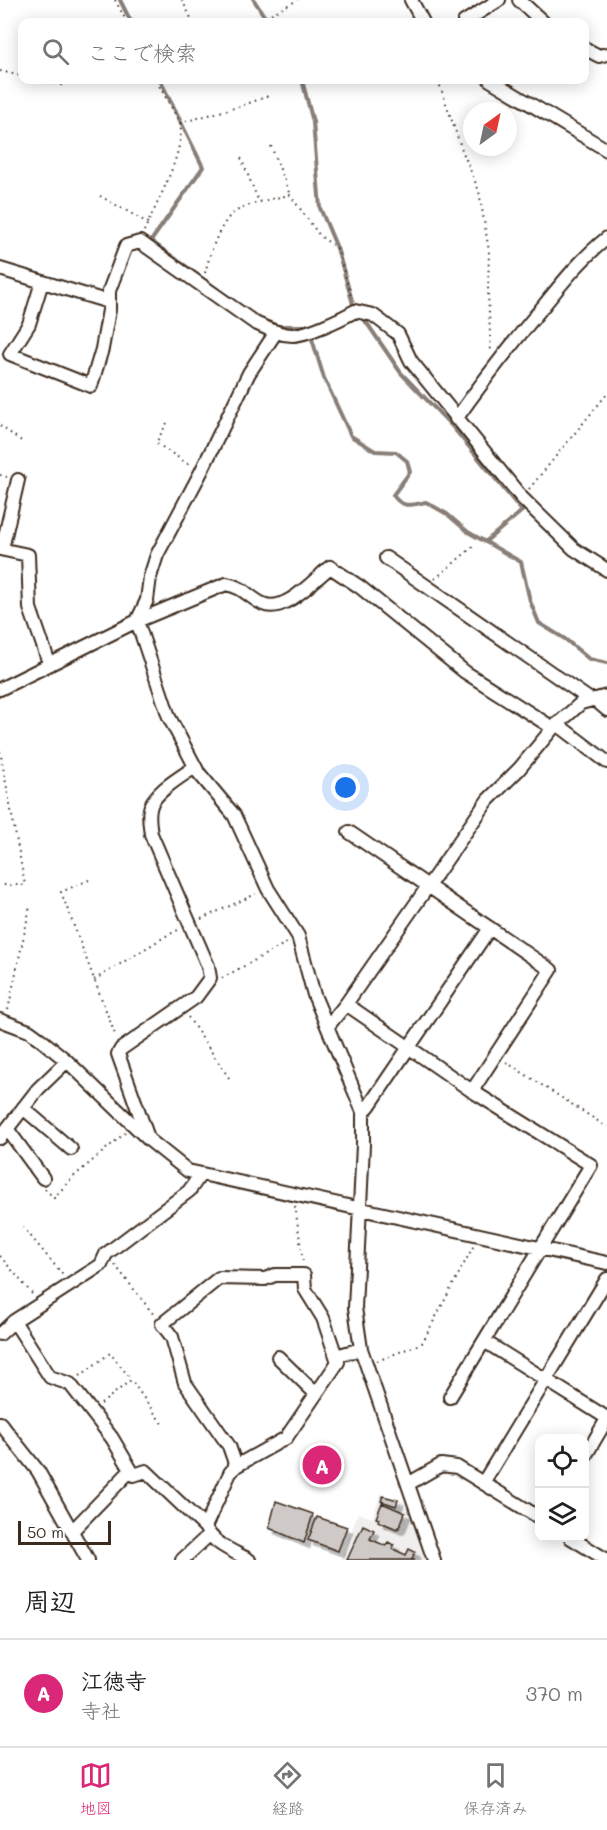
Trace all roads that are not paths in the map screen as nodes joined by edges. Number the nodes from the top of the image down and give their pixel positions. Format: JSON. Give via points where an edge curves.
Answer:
{"nodes":[{"id":1,"x":411,"y":0,"type":"edge"},
{"id":2,"x":499,"y":0,"type":"edge"},
{"id":3,"x":519,"y":0,"type":"edge"},
{"id":4,"x":421,"y":18,"type":"edge"},
{"id":5,"x":470,"y":18,"type":"edge"},
{"id":6,"x":539,"y":18,"type":"edge"},
{"id":7,"x":589,"y":50,"type":"edge"},
{"id":8,"x":607,"y":54,"type":"edge"},
{"id":9,"x":497,"y":84,"type":"edge"},
{"id":10,"x":607,"y":150,"type":"edge"},
{"id":11,"x":607,"y":238,"type":"edge"},
{"id":12,"x":0,"y":269,"type":"edge"},
{"id":13,"x":42,"y":282,"type":"junction"},
{"id":14,"x":109,"y":302,"type":"junction"},
{"id":15,"x":276,"y":332,"type":"junction"},
{"id":16,"x":456,"y":419,"type":"junction"},
{"id":17,"x":18,"y":480,"type":"dead end"},
{"id":18,"x":1,"y":549,"type":"edge"},
{"id":19,"x":386,"y":558,"type":"dead end"},
{"id":20,"x":607,"y":570,"type":"edge"},
{"id":21,"x":137,"y":621,"type":"junction"},
{"id":22,"x":49,"y":663,"type":"junction"},
{"id":23,"x":0,"y":689,"type":"edge"},
{"id":24,"x":607,"y":696,"type":"edge"},
{"id":25,"x":591,"y":699,"type":"junction"},
{"id":26,"x":607,"y":710,"type":"edge"},
{"id":27,"x":555,"y":726,"type":"junction"},
{"id":28,"x":607,"y":762,"type":"edge"},
{"id":29,"x":195,"y":767,"type":"junction"},
{"id":30,"x":349,"y":832,"type":"dead end"},
{"id":31,"x":429,"y":885,"type":"junction"},
{"id":32,"x":490,"y":928,"type":"junction"},
{"id":33,"x":346,"y":1004,"type":"junction"},
{"id":34,"x":3,"y":1021,"type":"edge"},
{"id":35,"x":328,"y":1026,"type":"junction"},
{"id":36,"x":409,"y":1047,"type":"junction"},
{"id":37,"x":67,"y":1061,"type":"junction"},
{"id":38,"x":472,"y":1090,"type":"junction"},
{"id":39,"x":23,"y":1108,"type":"junction"},
{"id":40,"x":363,"y":1112,"type":"junction"},
{"id":41,"x":4,"y":1134,"type":"edge"},
{"id":42,"x":148,"y":1139,"type":"junction"},
{"id":43,"x":71,"y":1149,"type":"dead end"},
{"id":44,"x":200,"y":1175,"type":"junction"},
{"id":45,"x":41,"y":1181,"type":"road end"},
{"id":46,"x":360,"y":1209,"type":"junction"},
{"id":47,"x":542,"y":1248,"type":"junction"},
{"id":48,"x":607,"y":1263,"type":"edge"},
{"id":49,"x":607,"y":1279,"type":"edge"},
{"id":50,"x":14,"y":1321,"type":"junction"},
{"id":51,"x":0,"y":1334,"type":"edge"},
{"id":52,"x":484,"y":1341,"type":"junction"},
{"id":53,"x":361,"y":1349,"type":"junction"},
{"id":54,"x":336,"y":1356,"type":"junction"},
{"id":55,"x":278,"y":1357,"type":"dead end"},
{"id":56,"x":547,"y":1381,"type":"junction"},
{"id":57,"x":316,"y":1394,"type":"junction"},
{"id":58,"x":450,"y":1397,"type":"dead end"},
{"id":59,"x":607,"y":1418,"type":"edge"},
{"id":60,"x":0,"y":1423,"type":"edge"},
{"id":61,"x":589,"y":1451,"type":"edge"},
{"id":62,"x":236,"y":1466,"type":"junction"},
{"id":63,"x":131,"y":1470,"type":"junction"},
{"id":64,"x":483,"y":1483,"type":"junction"},
{"id":65,"x":408,"y":1484,"type":"junction"},
{"id":66,"x":535,"y":1515,"type":"edge"},
{"id":67,"x":72,"y":1531,"type":"junction"},
{"id":68,"x":207,"y":1531,"type":"junction"},
{"id":69,"x":578,"y":1542,"type":"edge"},
{"id":70,"x":606,"y":1558,"type":"edge"},
{"id":71,"x":88,"y":1560,"type":"edge"},
{"id":72,"x":182,"y":1560,"type":"edge"},
{"id":73,"x":249,"y":1560,"type":"edge"},
{"id":74,"x":435,"y":1560,"type":"edge"}],
"edges":[{"from":1,"to":4,"type":"street"},
{"from":2,"to":5,"type":"street"},
{"from":3,"to":6,"type":"street"},
{"from":7,"to":8,"type":"street","via":[[599,56]]},
{"from":9,"to":10,"type":"street"},
{"from":11,"to":16,"type":"street","via":[[573,270],[495,364]]},
{"from":12,"to":13,"type":"street"},
{"from":13,"to":14,"type":"street"},
{"from":13,"to":14,"type":"street","via":[[29,324],[10,354],[91,386],[102,349]]},
{"from":14,"to":15,"type":"street","via":[[109,291],[126,246],[140,242],[255,323]]},
{"from":15,"to":16,"type":"street","via":[[293,335],[355,311],[373,315],[398,334],[411,361]]},
{"from":15,"to":21,"type":"street","via":[[249,373],[157,555],[147,600]]},
{"from":16,"to":20,"type":"street","via":[[522,498],[574,549]]},
{"from":17,"to":18,"type":"street"},
{"from":18,"to":22,"type":"street","via":[[28,555],[30,608]]},
{"from":19,"to":25,"type":"street"},
{"from":21,"to":22,"type":"street"},
{"from":21,"to":27,"type":"street","via":[[226,584],[237,586],[263,604],[285,604],[330,567],[465,672]]},
{"from":21,"to":29,"type":"street","via":[[169,717]]},
{"from":22,"to":23,"type":"street"},
{"from":24,"to":25,"type":"street"},
{"from":25,"to":26,"type":"street"},
{"from":25,"to":27,"type":"street"},
{"from":27,"to":28,"type":"street"},
{"from":27,"to":31,"type":"street","via":[[488,800]]},
{"from":29,"to":35,"type":"street","via":[[234,815],[268,889],[298,936],[314,995]]},
{"from":29,"to":42,"type":"street","via":[[155,797],[150,806],[151,834],[210,978],[196,998],[118,1054]]},
{"from":30,"to":31,"type":"street"},
{"from":31,"to":32,"type":"street"},
{"from":31,"to":33,"type":"street"},
{"from":32,"to":36,"type":"street"},
{"from":32,"to":38,"type":"street","via":[[551,970]]},
{"from":33,"to":35,"type":"street"},
{"from":33,"to":36,"type":"street"},
{"from":34,"to":37,"type":"street","via":[[29,1031]]},
{"from":35,"to":40,"type":"street"},
{"from":36,"to":38,"type":"street"},
{"from":36,"to":40,"type":"street"},
{"from":37,"to":39,"type":"street"},
{"from":37,"to":42,"type":"street"},
{"from":38,"to":47,"type":"street","via":[[591,1165]]},
{"from":39,"to":41,"type":"street"},
{"from":39,"to":43,"type":"street"},
{"from":40,"to":46,"type":"street"},
{"from":41,"to":45,"type":"street"},
{"from":42,"to":44,"type":"street","via":[[188,1171]]},
{"from":44,"to":46,"type":"street"},
{"from":44,"to":50,"type":"street","via":[[189,1191],[106,1254],[101,1265]]},
{"from":46,"to":47,"type":"street"},
{"from":46,"to":53,"type":"street","via":[[355,1308]]},
{"from":47,"to":48,"type":"street"},
{"from":47,"to":52,"type":"street"},
{"from":49,"to":56,"type":"street"},
{"from":50,"to":51,"type":"street"},
{"from":50,"to":63,"type":"street","via":[[50,1377],[70,1384],[112,1438]]},
{"from":52,"to":56,"type":"street"},
{"from":52,"to":58,"type":"street"},
{"from":53,"to":54,"type":"street"},
{"from":53,"to":65,"type":"street"},
{"from":54,"to":57,"type":"street","via":[[338,1362]]},
{"from":54,"to":62,"type":"street","via":[[323,1318],[305,1289],[304,1275],[219,1278],[162,1324],[172,1337],[185,1383],[228,1446]]},
{"from":55,"to":57,"type":"street"},
{"from":56,"to":59,"type":"street"},
{"from":56,"to":64,"type":"street"},
{"from":57,"to":62,"type":"street","via":[[286,1438]]},
{"from":59,"to":61,"type":"street"},
{"from":60,"to":67,"type":"street","via":[[38,1471]]},
{"from":62,"to":68,"type":"street"},
{"from":63,"to":67,"type":"street"},
{"from":63,"to":68,"type":"street","via":[[134,1475],[146,1471]]},
{"from":64,"to":65,"type":"street","via":[[457,1467],[441,1464]]},
{"from":64,"to":66,"type":"street"},
{"from":65,"to":74,"type":"street"},
{"from":67,"to":71,"type":"street"},
{"from":68,"to":72,"type":"street"},
{"from":68,"to":73,"type":"street","via":[[220,1544]]},
{"from":69,"to":70,"type":"street"}]}
